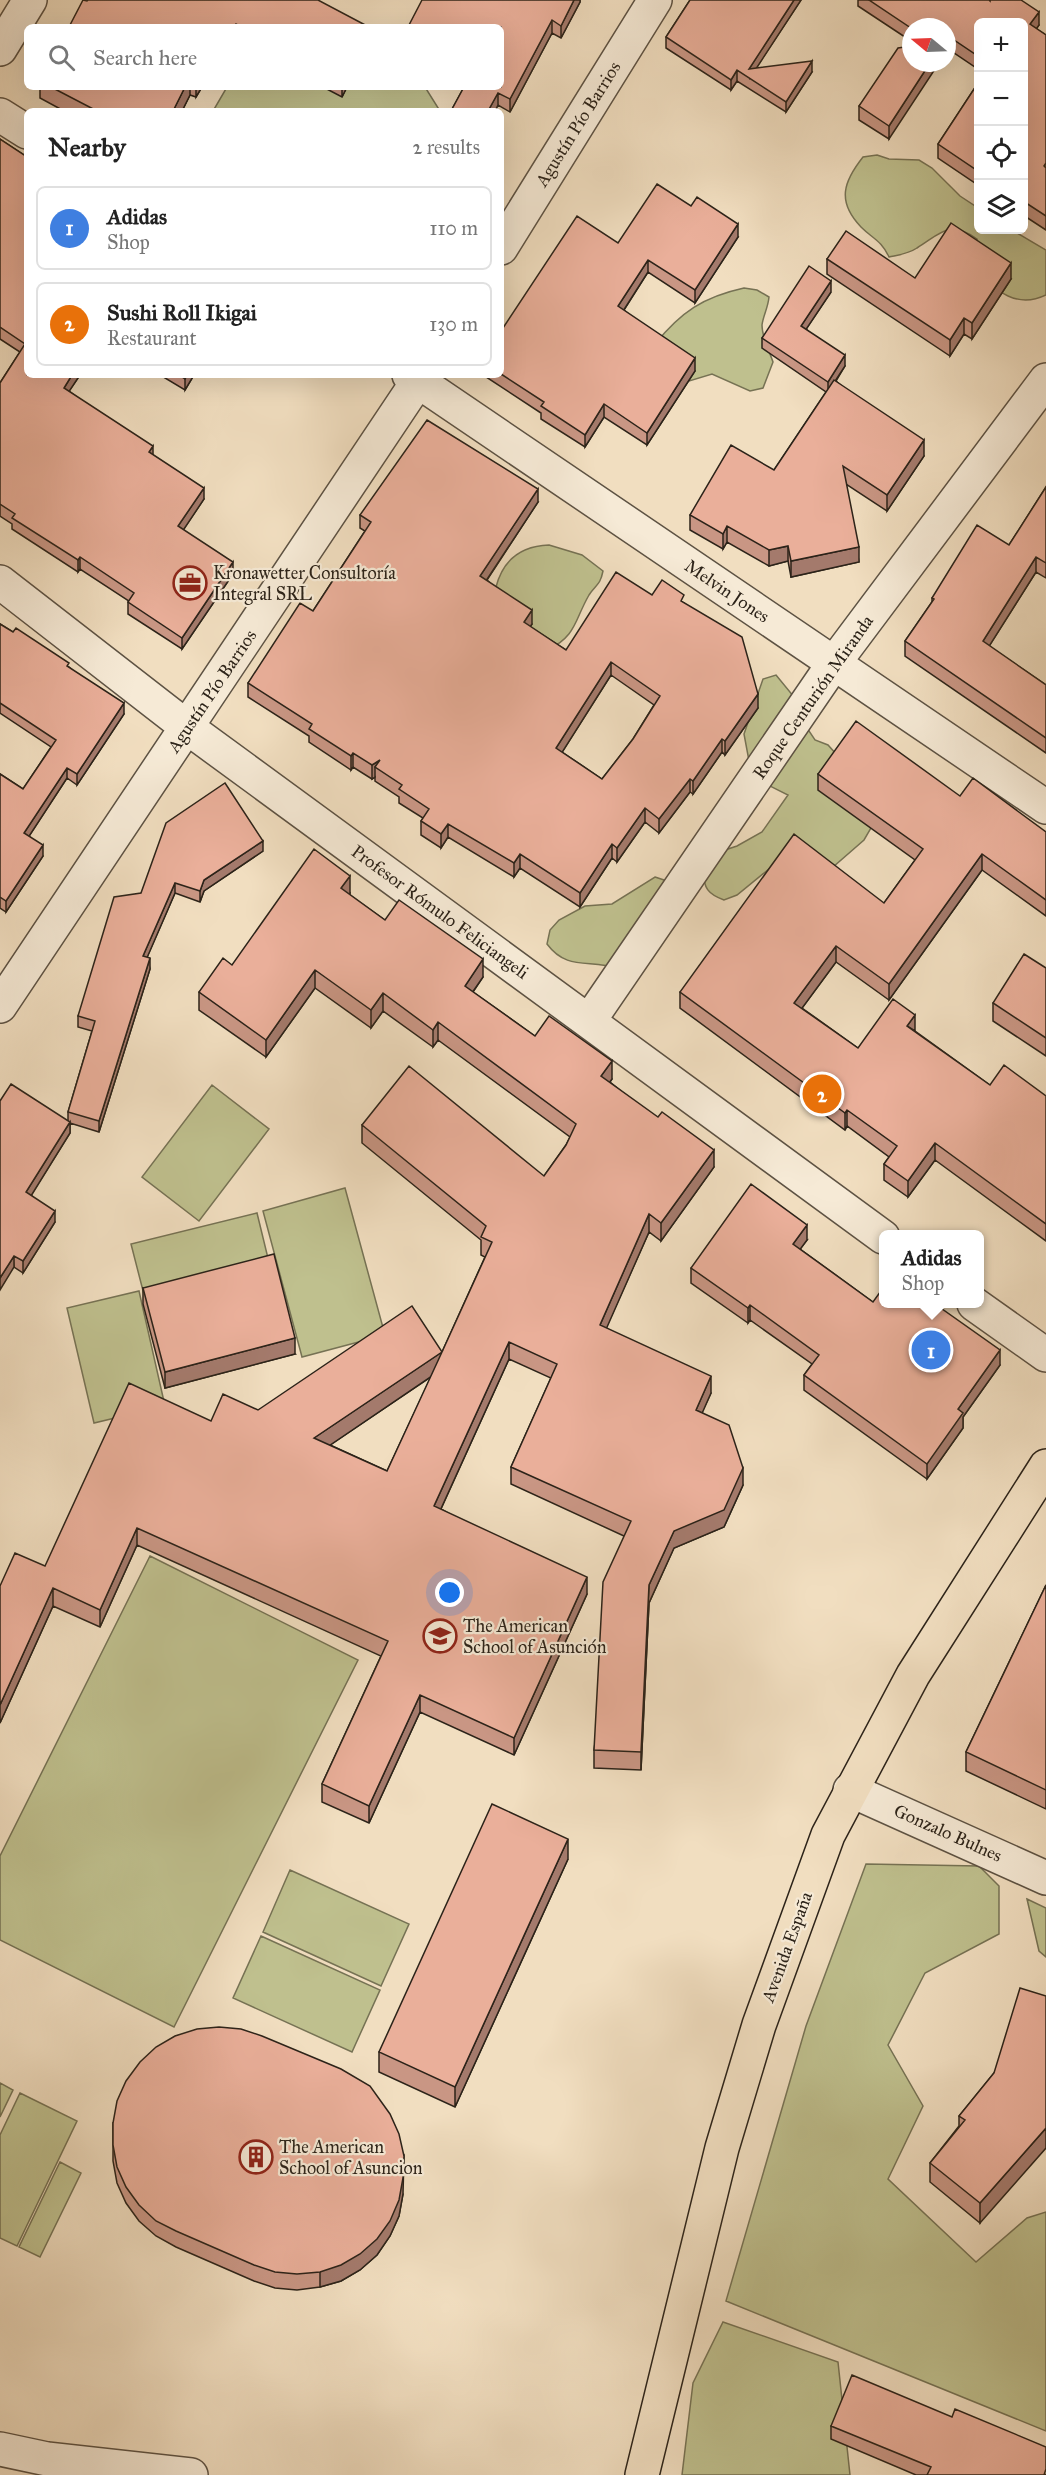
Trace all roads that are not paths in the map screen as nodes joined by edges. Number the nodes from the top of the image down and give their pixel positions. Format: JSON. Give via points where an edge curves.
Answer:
{"nodes":[{"id":1,"x":30,"y":0,"type":"edge"},
{"id":2,"x":655,"y":0,"type":"edge"},
{"id":3,"x":0,"y":49,"type":"edge"},
{"id":4,"x":0,"y":115,"type":"edge"},
{"id":5,"x":24,"y":130,"type":"edge"},
{"id":6,"x":504,"y":243,"type":"edge"},
{"id":7,"x":415,"y":378,"type":"edge"},
{"id":8,"x":417,"y":378,"type":"edge"},
{"id":9,"x":1046,"y":380,"type":"edge"},
{"id":10,"x":0,"y":582,"type":"edge"},
{"id":11,"x":834,"y":663,"type":"junction"},
{"id":12,"x":188,"y":728,"type":"junction"},
{"id":13,"x":1046,"y":807,"type":"edge"},
{"id":14,"x":0,"y":1006,"type":"edge"},
{"id":15,"x":589,"y":1021,"type":"junction"},
{"id":16,"x":879,"y":1234,"type":"edge"},
{"id":17,"x":980,"y":1308,"type":"edge"},
{"id":18,"x":1046,"y":1355,"type":"edge"},
{"id":19,"x":1046,"y":1466,"type":"edge"},
{"id":20,"x":850,"y":1790,"type":"junction"},
{"id":21,"x":1046,"y":1878,"type":"edge"},
{"id":22,"x":0,"y":2449,"type":"edge"},
{"id":23,"x":191,"y":2475,"type":"edge"},
{"id":24,"x":642,"y":2475,"type":"edge"}],
"edges":[{"from":1,"to":3,"type":"street"},
{"from":2,"to":6,"type":"street","name":"Agustín Pío Barrios"},
{"from":4,"to":5,"type":"street"},
{"from":7,"to":12,"type":"street","name":"Agustín Pío Barrios"},
{"from":8,"to":11,"type":"street","name":"Melvin Jones"},
{"from":9,"to":11,"type":"street","name":"Roque Centurión Miranda"},
{"from":10,"to":12,"type":"street","name":"Profesor Rómulo Feliciangeli"},
{"from":11,"to":13,"type":"street","name":"Melvin Jones"},
{"from":11,"to":15,"type":"street","name":"Roque Centurión Miranda"},
{"from":12,"to":14,"type":"street","name":"Agustín Pío Barrios"},
{"from":12,"to":15,"type":"street","name":"Profesor Rómulo Feliciangeli"},
{"from":15,"to":16,"type":"street","name":"Profesor Rómulo Feliciangeli"},
{"from":17,"to":18,"type":"street"},
{"from":19,"to":20,"type":"main road","name":"Avenida España","via":[[913,1675]]},
{"from":20,"to":21,"type":"street","name":"Gonzalo Bulnes"},
{"from":20,"to":24,"type":"main road","name":"Avenida España","via":[[828,1835],[759,2025],[695,2250]]},
{"from":22,"to":23,"type":"street"}]}
